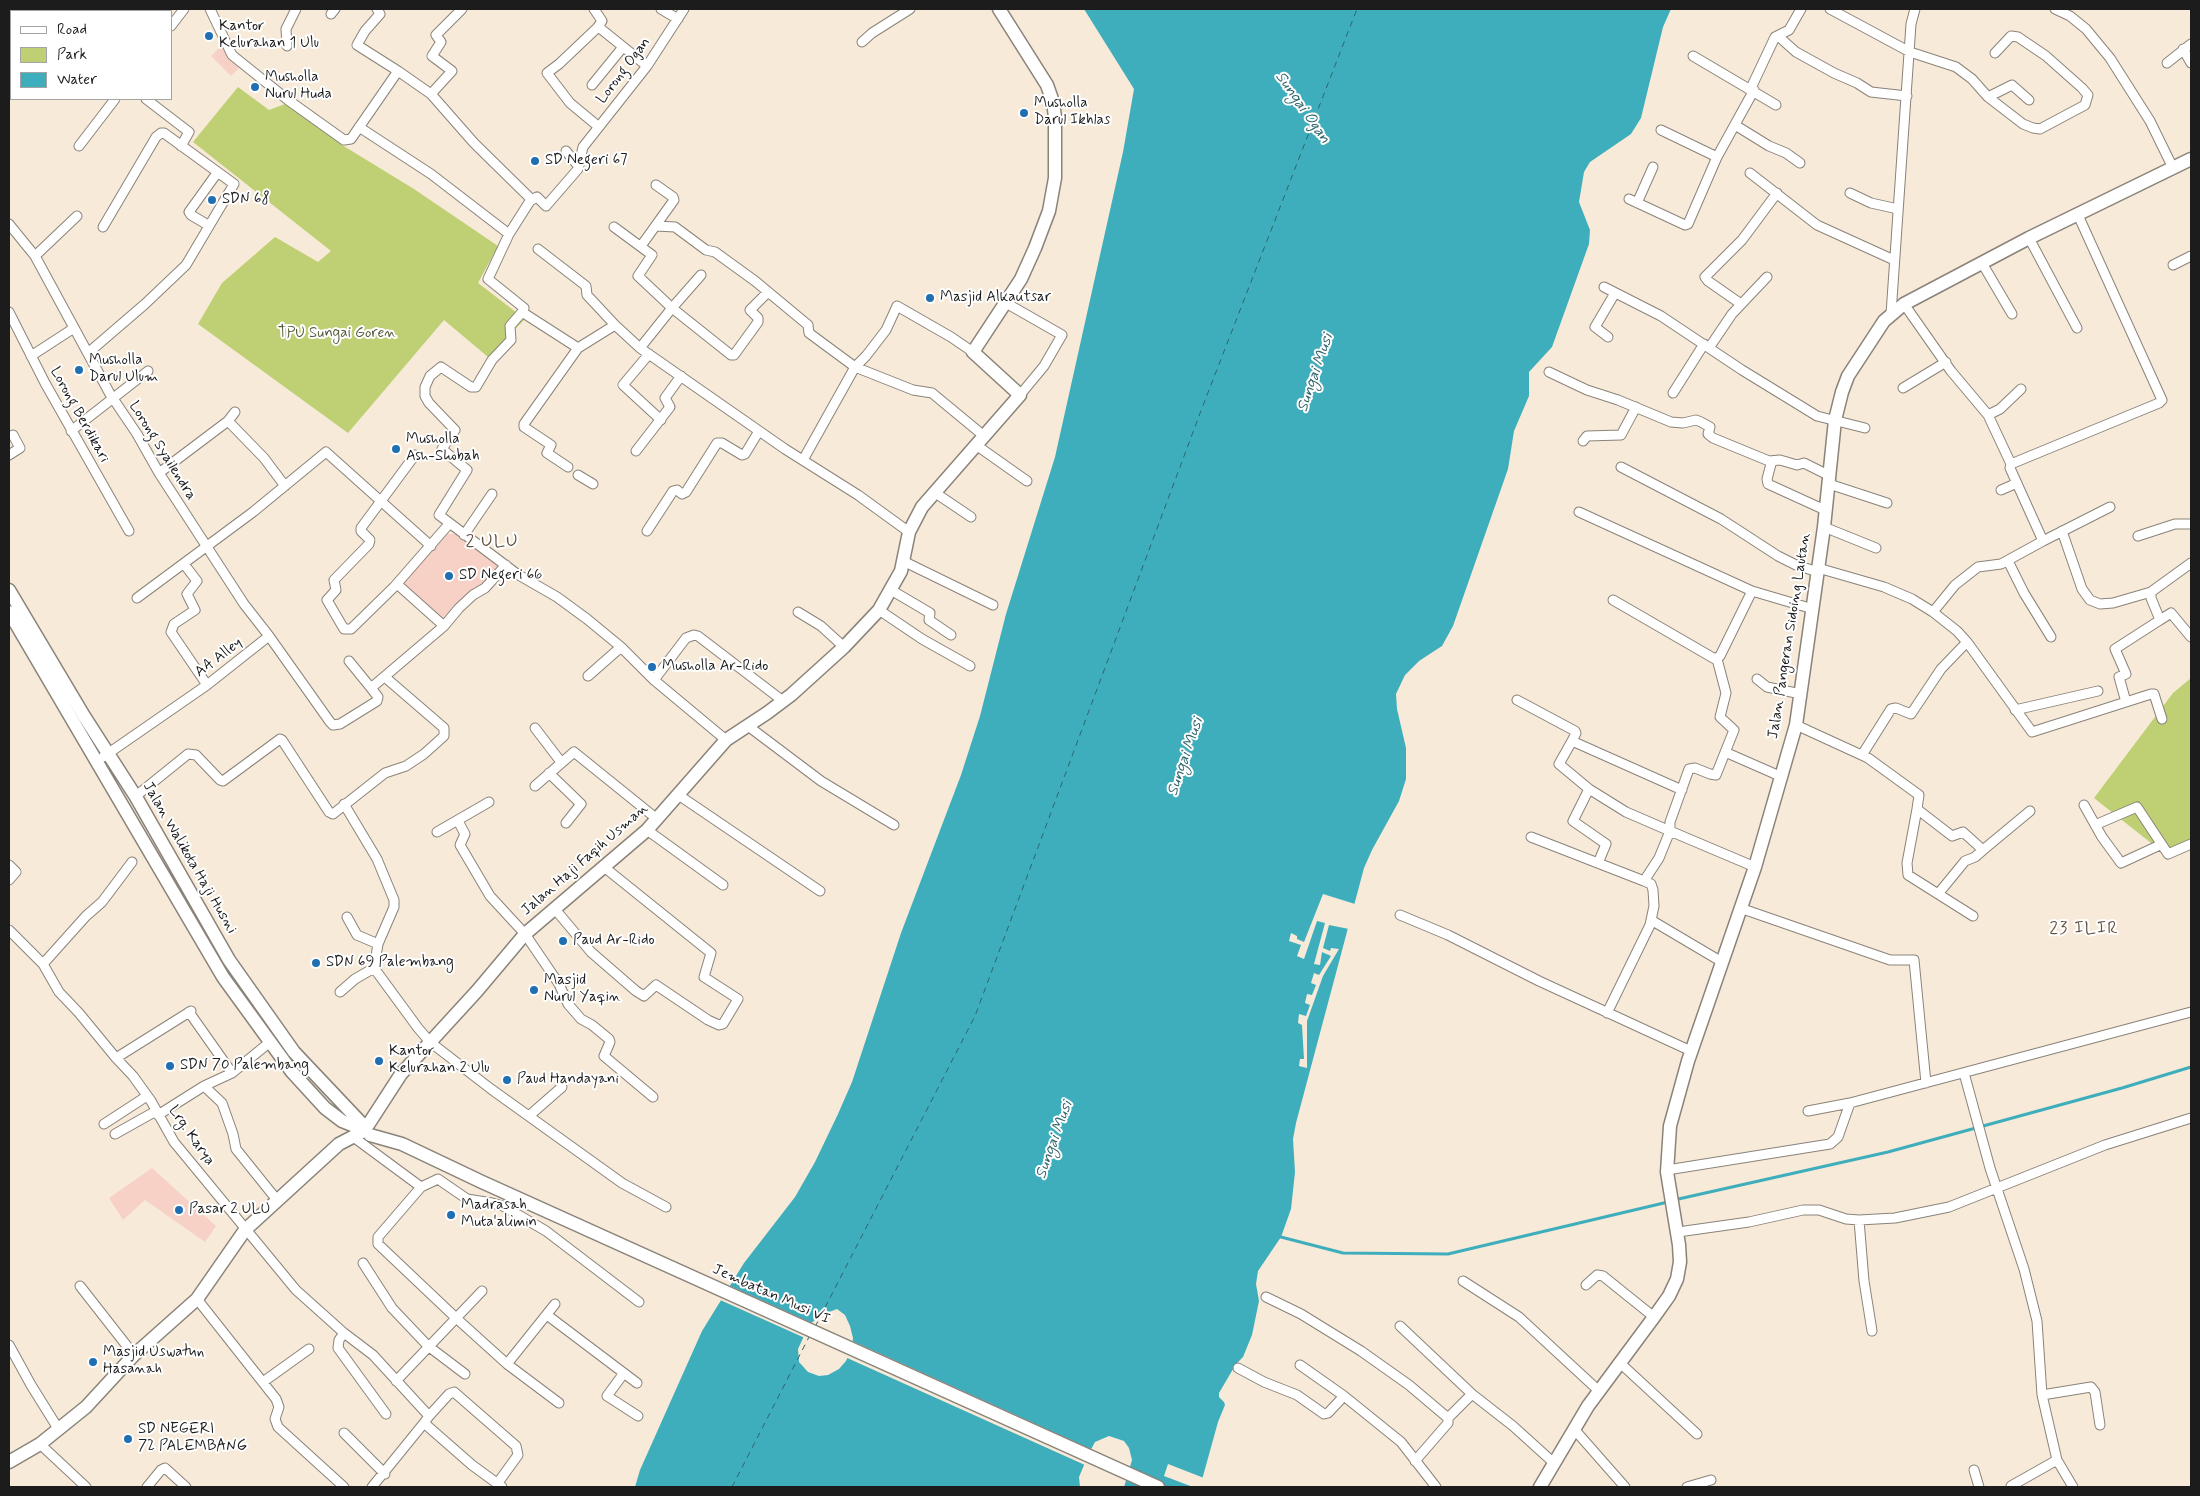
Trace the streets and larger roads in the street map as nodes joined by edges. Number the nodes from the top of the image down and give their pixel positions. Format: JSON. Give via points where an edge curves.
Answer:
{"nodes":[{"id":1,"x":184,"y":9,"type":"edge"},
{"id":2,"x":210,"y":9,"type":"edge"},
{"id":3,"x":296,"y":9,"type":"edge"},
{"id":4,"x":377,"y":9,"type":"edge"},
{"id":5,"x":462,"y":9,"type":"edge"},
{"id":6,"x":594,"y":9,"type":"edge"},
{"id":7,"x":661,"y":9,"type":"edge"},
{"id":8,"x":684,"y":9,"type":"edge"},
{"id":9,"x":910,"y":9,"type":"edge"},
{"id":10,"x":999,"y":9,"type":"edge"},
{"id":11,"x":1801,"y":9,"type":"edge"},
{"id":12,"x":1830,"y":9,"type":"edge"},
{"id":13,"x":1915,"y":9,"type":"edge"},
{"id":14,"x":2056,"y":9,"type":"edge"},
{"id":15,"x":678,"y":19,"type":"junction"},
{"id":16,"x":172,"y":25,"type":"edge"},
{"id":17,"x":597,"y":28,"type":"junction"},
{"id":18,"x":1778,"y":36,"type":"junction"},
{"id":19,"x":862,"y":42,"type":"dead end"},
{"id":20,"x":287,"y":46,"type":"dead end"},
{"id":21,"x":623,"y":47,"type":"junction"},
{"id":22,"x":2187,"y":47,"type":"edge"},
{"id":23,"x":1910,"y":52,"type":"junction"},
{"id":24,"x":1995,"y":53,"type":"dead end"},
{"id":25,"x":1693,"y":56,"type":"dead end"},
{"id":26,"x":2166,"y":63,"type":"dead end"},
{"id":27,"x":2191,"y":63,"type":"edge"},
{"id":28,"x":647,"y":66,"type":"junction"},
{"id":29,"x":398,"y":71,"type":"junction"},
{"id":30,"x":592,"y":85,"type":"dead end"},
{"id":31,"x":1752,"y":89,"type":"junction"},
{"id":32,"x":431,"y":94,"type":"junction"},
{"id":33,"x":1907,"y":96,"type":"junction"},
{"id":34,"x":1988,"y":96,"type":"junction"},
{"id":35,"x":114,"y":100,"type":"edge"},
{"id":36,"x":147,"y":100,"type":"edge"},
{"id":37,"x":2029,"y":100,"type":"dead end"},
{"id":38,"x":1776,"y":105,"type":"dead end"},
{"id":39,"x":1735,"y":125,"type":"junction"},
{"id":40,"x":599,"y":127,"type":"junction"},
{"id":41,"x":359,"y":128,"type":"junction"},
{"id":42,"x":1661,"y":130,"type":"dead end"},
{"id":43,"x":79,"y":146,"type":"dead end"},
{"id":44,"x":181,"y":146,"type":"junction"},
{"id":45,"x":566,"y":151,"type":"dead end"},
{"id":46,"x":1717,"y":157,"type":"junction"},
{"id":47,"x":2191,"y":159,"type":"edge"},
{"id":48,"x":1800,"y":163,"type":"dead end"},
{"id":49,"x":579,"y":167,"type":"junction"},
{"id":50,"x":1652,"y":167,"type":"dead end"},
{"id":51,"x":2173,"y":168,"type":"junction"},
{"id":52,"x":217,"y":173,"type":"junction"},
{"id":53,"x":1750,"y":173,"type":"dead end"},
{"id":54,"x":656,"y":185,"type":"dead end"},
{"id":55,"x":1850,"y":193,"type":"dead end"},
{"id":56,"x":1782,"y":197,"type":"junction"},
{"id":57,"x":530,"y":201,"type":"junction"},
{"id":58,"x":1898,"y":209,"type":"junction"},
{"id":59,"x":2078,"y":215,"type":"junction"},
{"id":60,"x":77,"y":216,"type":"dead end"},
{"id":61,"x":9,"y":224,"type":"edge"},
{"id":62,"x":208,"y":226,"type":"junction"},
{"id":63,"x":656,"y":226,"type":"junction"},
{"id":64,"x":103,"y":227,"type":"dead end"},
{"id":65,"x":614,"y":227,"type":"dead end"},
{"id":66,"x":509,"y":234,"type":"junction"},
{"id":67,"x":2029,"y":238,"type":"junction"},
{"id":68,"x":641,"y":246,"type":"junction"},
{"id":69,"x":538,"y":249,"type":"dead end"},
{"id":70,"x":35,"y":256,"type":"junction"},
{"id":71,"x":2191,"y":256,"type":"edge"},
{"id":72,"x":1894,"y":260,"type":"junction"},
{"id":73,"x":1982,"y":263,"type":"junction"},
{"id":74,"x":2173,"y":265,"type":"dead end"},
{"id":75,"x":701,"y":275,"type":"dead end"},
{"id":76,"x":1767,"y":277,"type":"dead end"},
{"id":77,"x":1604,"y":287,"type":"dead end"},
{"id":78,"x":768,"y":292,"type":"junction"},
{"id":79,"x":1615,"y":293,"type":"junction"},
{"id":80,"x":1006,"y":303,"type":"junction"},
{"id":81,"x":1741,"y":304,"type":"junction"},
{"id":82,"x":1904,"y":304,"type":"junction"},
{"id":83,"x":670,"y":310,"type":"junction"},
{"id":84,"x":9,"y":312,"type":"edge"},
{"id":85,"x":522,"y":312,"type":"junction"},
{"id":86,"x":1891,"y":314,"type":"junction"},
{"id":87,"x":2012,"y":314,"type":"dead end"},
{"id":88,"x":615,"y":325,"type":"junction"},
{"id":89,"x":74,"y":328,"type":"junction"},
{"id":90,"x":2076,"y":328,"type":"dead end"},
{"id":91,"x":1608,"y":337,"type":"dead end"},
{"id":92,"x":1707,"y":346,"type":"junction"},
{"id":93,"x":578,"y":348,"type":"junction"},
{"id":94,"x":640,"y":348,"type":"junction"},
{"id":95,"x":973,"y":352,"type":"junction"},
{"id":96,"x":88,"y":353,"type":"junction"},
{"id":97,"x":649,"y":354,"type":"junction"},
{"id":98,"x":31,"y":356,"type":"junction"},
{"id":99,"x":1946,"y":362,"type":"junction"},
{"id":100,"x":855,"y":367,"type":"junction"},
{"id":101,"x":148,"y":371,"type":"dead end"},
{"id":102,"x":1549,"y":372,"type":"dead end"},
{"id":103,"x":681,"y":376,"type":"junction"},
{"id":104,"x":1903,"y":388,"type":"dead end"},
{"id":105,"x":2021,"y":389,"type":"dead end"},
{"id":106,"x":1673,"y":393,"type":"dead end"},
{"id":107,"x":1020,"y":395,"type":"junction"},
{"id":108,"x":113,"y":399,"type":"junction"},
{"id":109,"x":1636,"y":407,"type":"junction"},
{"id":110,"x":235,"y":412,"type":"dead end"},
{"id":111,"x":1988,"y":415,"type":"junction"},
{"id":112,"x":661,"y":420,"type":"junction"},
{"id":113,"x":1835,"y":420,"type":"junction"},
{"id":114,"x":228,"y":421,"type":"junction"},
{"id":115,"x":1865,"y":428,"type":"dead end"},
{"id":116,"x":72,"y":431,"type":"junction"},
{"id":117,"x":759,"y":431,"type":"junction"},
{"id":118,"x":14,"y":435,"type":"dead end"},
{"id":119,"x":980,"y":440,"type":"junction"},
{"id":120,"x":1583,"y":441,"type":"dead end"},
{"id":121,"x":636,"y":451,"type":"dead end"},
{"id":122,"x":9,"y":455,"type":"edge"},
{"id":123,"x":415,"y":455,"type":"dead end"},
{"id":124,"x":803,"y":460,"type":"junction"},
{"id":125,"x":1769,"y":462,"type":"junction"},
{"id":126,"x":2011,"y":464,"type":"junction"},
{"id":127,"x":568,"y":467,"type":"dead end"},
{"id":128,"x":1621,"y":467,"type":"dead end"},
{"id":129,"x":159,"y":473,"type":"junction"},
{"id":130,"x":578,"y":475,"type":"dead end"},
{"id":131,"x":1829,"y":480,"type":"junction"},
{"id":132,"x":1027,"y":481,"type":"dead end"},
{"id":133,"x":2017,"y":482,"type":"junction"},
{"id":134,"x":593,"y":484,"type":"dead end"},
{"id":135,"x":284,"y":486,"type":"junction"},
{"id":136,"x":2001,"y":490,"type":"dead end"},
{"id":137,"x":934,"y":492,"type":"junction"},
{"id":138,"x":492,"y":494,"type":"dead end"},
{"id":139,"x":382,"y":502,"type":"junction"},
{"id":140,"x":1887,"y":503,"type":"dead end"},
{"id":141,"x":2110,"y":507,"type":"dead end"},
{"id":142,"x":1825,"y":510,"type":"junction"},
{"id":143,"x":1579,"y":512,"type":"dead end"},
{"id":144,"x":971,"y":517,"type":"dead end"},
{"id":145,"x":449,"y":524,"type":"junction"},
{"id":146,"x":2191,"y":524,"type":"edge"},
{"id":147,"x":1824,"y":527,"type":"junction"},
{"id":148,"x":129,"y":531,"type":"dead end"},
{"id":149,"x":647,"y":531,"type":"dead end"},
{"id":150,"x":2062,"y":531,"type":"junction"},
{"id":151,"x":910,"y":532,"type":"junction"},
{"id":152,"x":464,"y":535,"type":"junction"},
{"id":153,"x":2138,"y":536,"type":"dead end"},
{"id":154,"x":2042,"y":540,"type":"junction"},
{"id":155,"x":431,"y":546,"type":"junction"},
{"id":156,"x":206,"y":547,"type":"junction"},
{"id":157,"x":1876,"y":548,"type":"dead end"},
{"id":158,"x":903,"y":561,"type":"junction"},
{"id":159,"x":2008,"y":561,"type":"junction"},
{"id":160,"x":2191,"y":563,"type":"edge"},
{"id":161,"x":184,"y":564,"type":"junction"},
{"id":162,"x":506,"y":565,"type":"junction"},
{"id":163,"x":1818,"y":570,"type":"junction"},
{"id":164,"x":397,"y":584,"type":"junction"},
{"id":165,"x":9,"y":590,"type":"edge"},
{"id":166,"x":891,"y":590,"type":"junction"},
{"id":167,"x":1752,"y":591,"type":"junction"},
{"id":168,"x":2151,"y":592,"type":"junction"},
{"id":169,"x":138,"y":598,"type":"dead end"},
{"id":170,"x":1613,"y":600,"type":"dead end"},
{"id":171,"x":993,"y":605,"type":"dead end"},
{"id":172,"x":1812,"y":609,"type":"junction"},
{"id":173,"x":879,"y":610,"type":"junction"},
{"id":174,"x":9,"y":612,"type":"edge"},
{"id":175,"x":798,"y":612,"type":"dead end"},
{"id":176,"x":1933,"y":612,"type":"junction"},
{"id":177,"x":2160,"y":620,"type":"junction"},
{"id":178,"x":444,"y":626,"type":"junction"},
{"id":179,"x":950,"y":634,"type":"dead end"},
{"id":180,"x":269,"y":636,"type":"junction"},
{"id":181,"x":2051,"y":637,"type":"dead end"},
{"id":182,"x":2191,"y":637,"type":"edge"},
{"id":183,"x":1967,"y":642,"type":"junction"},
{"id":184,"x":621,"y":647,"type":"junction"},
{"id":185,"x":844,"y":647,"type":"junction"},
{"id":186,"x":1717,"y":659,"type":"junction"},
{"id":187,"x":349,"y":661,"type":"dead end"},
{"id":188,"x":970,"y":666,"type":"dead end"},
{"id":189,"x":588,"y":676,"type":"dead end"},
{"id":190,"x":386,"y":678,"type":"junction"},
{"id":191,"x":1757,"y":679,"type":"dead end"},
{"id":192,"x":654,"y":680,"type":"junction"},
{"id":193,"x":207,"y":685,"type":"junction"},
{"id":194,"x":372,"y":688,"type":"junction"},
{"id":195,"x":1802,"y":689,"type":"junction"},
{"id":196,"x":2098,"y":691,"type":"dead end"},
{"id":197,"x":787,"y":698,"type":"junction"},
{"id":198,"x":1517,"y":700,"type":"dead end"},
{"id":199,"x":2126,"y":702,"type":"junction"},
{"id":200,"x":2013,"y":708,"type":"junction"},
{"id":201,"x":2162,"y":719,"type":"dead end"},
{"id":202,"x":1796,"y":725,"type":"junction"},
{"id":203,"x":748,"y":726,"type":"junction"},
{"id":204,"x":534,"y":728,"type":"dead end"},
{"id":205,"x":726,"y":740,"type":"junction"},
{"id":206,"x":1572,"y":741,"type":"junction"},
{"id":207,"x":1725,"y":752,"type":"junction"},
{"id":208,"x":1862,"y":755,"type":"junction"},
{"id":209,"x":103,"y":757,"type":"junction"},
{"id":210,"x":561,"y":762,"type":"junction"},
{"id":211,"x":549,"y":773,"type":"junction"},
{"id":212,"x":1782,"y":777,"type":"junction"},
{"id":213,"x":535,"y":786,"type":"dead end"},
{"id":214,"x":1589,"y":789,"type":"junction"},
{"id":215,"x":1682,"y":790,"type":"junction"},
{"id":216,"x":677,"y":794,"type":"junction"},
{"id":217,"x":136,"y":796,"type":"junction"},
{"id":218,"x":489,"y":802,"type":"dead end"},
{"id":219,"x":344,"y":804,"type":"junction"},
{"id":220,"x":2084,"y":805,"type":"dead end"},
{"id":221,"x":1917,"y":809,"type":"junction"},
{"id":222,"x":2030,"y":811,"type":"dead end"},
{"id":223,"x":660,"y":816,"type":"junction"},
{"id":224,"x":458,"y":821,"type":"junction"},
{"id":225,"x":566,"y":823,"type":"dead end"},
{"id":226,"x":894,"y":825,"type":"dead end"},
{"id":227,"x":2095,"y":825,"type":"junction"},
{"id":228,"x":647,"y":830,"type":"junction"},
{"id":229,"x":1670,"y":831,"type":"junction"},
{"id":230,"x":437,"y":832,"type":"dead end"},
{"id":231,"x":1531,"y":837,"type":"dead end"},
{"id":232,"x":2191,"y":844,"type":"edge"},
{"id":233,"x":2160,"y":845,"type":"junction"},
{"id":234,"x":1983,"y":850,"type":"junction"},
{"id":235,"x":132,"y":862,"type":"dead end"},
{"id":236,"x":1598,"y":863,"type":"junction"},
{"id":237,"x":9,"y":865,"type":"edge"},
{"id":238,"x":604,"y":867,"type":"junction"},
{"id":239,"x":1755,"y":867,"type":"junction"},
{"id":240,"x":9,"y":880,"type":"edge"},
{"id":241,"x":1644,"y":881,"type":"junction"},
{"id":242,"x":723,"y":885,"type":"dead end"},
{"id":243,"x":820,"y":891,"type":"dead end"},
{"id":244,"x":1938,"y":894,"type":"junction"},
{"id":245,"x":554,"y":908,"type":"junction"},
{"id":246,"x":1740,"y":908,"type":"junction"},
{"id":247,"x":1400,"y":915,"type":"dead end"},
{"id":248,"x":1973,"y":916,"type":"dead end"},
{"id":249,"x":346,"y":917,"type":"dead end"},
{"id":250,"x":1651,"y":920,"type":"junction"},
{"id":251,"x":9,"y":930,"type":"edge"},
{"id":252,"x":525,"y":934,"type":"junction"},
{"id":253,"x":378,"y":944,"type":"junction"},
{"id":254,"x":1722,"y":962,"type":"junction"},
{"id":255,"x":43,"y":964,"type":"junction"},
{"id":256,"x":374,"y":968,"type":"junction"},
{"id":257,"x":340,"y":992,"type":"dead end"},
{"id":258,"x":2191,"y":1012,"type":"edge"},
{"id":259,"x":1607,"y":1013,"type":"junction"},
{"id":260,"x":270,"y":1042,"type":"junction"},
{"id":261,"x":430,"y":1042,"type":"junction"},
{"id":262,"x":1691,"y":1051,"type":"junction"},
{"id":263,"x":116,"y":1058,"type":"junction"},
{"id":264,"x":232,"y":1073,"type":"junction"},
{"id":265,"x":1964,"y":1073,"type":"junction"},
{"id":266,"x":1926,"y":1083,"type":"junction"},
{"id":267,"x":204,"y":1086,"type":"junction"},
{"id":268,"x":562,"y":1086,"type":"dead end"},
{"id":269,"x":147,"y":1096,"type":"junction"},
{"id":270,"x":653,"y":1097,"type":"dead end"},
{"id":271,"x":1850,"y":1103,"type":"junction"},
{"id":272,"x":1808,"y":1111,"type":"dead end"},
{"id":273,"x":157,"y":1113,"type":"junction"},
{"id":274,"x":530,"y":1116,"type":"junction"},
{"id":275,"x":2191,"y":1118,"type":"edge"},
{"id":276,"x":104,"y":1124,"type":"dead end"},
{"id":277,"x":363,"y":1131,"type":"junction"},
{"id":278,"x":115,"y":1134,"type":"dead end"},
{"id":279,"x":1667,"y":1171,"type":"junction"},
{"id":280,"x":420,"y":1187,"type":"junction"},
{"id":281,"x":1997,"y":1188,"type":"junction"},
{"id":282,"x":277,"y":1200,"type":"junction"},
{"id":283,"x":666,"y":1207,"type":"dead end"},
{"id":284,"x":1860,"y":1220,"type":"junction"},
{"id":285,"x":1677,"y":1226,"type":"junction"},
{"id":286,"x":245,"y":1230,"type":"junction"},
{"id":287,"x":363,"y":1263,"type":"dead end"},
{"id":288,"x":1463,"y":1281,"type":"dead end"},
{"id":289,"x":1586,"y":1285,"type":"dead end"},
{"id":290,"x":80,"y":1286,"type":"dead end"},
{"id":291,"x":482,"y":1292,"type":"dead end"},
{"id":292,"x":1266,"y":1297,"type":"dead end"},
{"id":293,"x":197,"y":1299,"type":"junction"},
{"id":294,"x":639,"y":1302,"type":"dead end"},
{"id":295,"x":556,"y":1304,"type":"dead end"},
{"id":296,"x":547,"y":1315,"type":"junction"},
{"id":297,"x":455,"y":1317,"type":"junction"},
{"id":298,"x":1654,"y":1317,"type":"junction"},
{"id":299,"x":1400,"y":1326,"type":"dead end"},
{"id":300,"x":1872,"y":1331,"type":"dead end"},
{"id":301,"x":344,"y":1333,"type":"junction"},
{"id":302,"x":9,"y":1345,"type":"edge"},
{"id":303,"x":428,"y":1346,"type":"junction"},
{"id":304,"x":309,"y":1349,"type":"dead end"},
{"id":305,"x":134,"y":1355,"type":"junction"},
{"id":306,"x":1619,"y":1362,"type":"junction"},
{"id":307,"x":507,"y":1364,"type":"junction"},
{"id":308,"x":1300,"y":1365,"type":"dead end"},
{"id":309,"x":1238,"y":1368,"type":"dead end"},
{"id":310,"x":624,"y":1373,"type":"junction"},
{"id":311,"x":464,"y":1374,"type":"dead end"},
{"id":312,"x":396,"y":1380,"type":"junction"},
{"id":313,"x":263,"y":1382,"type":"junction"},
{"id":314,"x":637,"y":1383,"type":"dead end"},
{"id":315,"x":1599,"y":1390,"type":"junction"},
{"id":316,"x":1472,"y":1394,"type":"junction"},
{"id":317,"x":2042,"y":1395,"type":"junction"},
{"id":318,"x":1344,"y":1396,"type":"junction"},
{"id":319,"x":558,"y":1403,"type":"dead end"},
{"id":320,"x":386,"y":1414,"type":"dead end"},
{"id":321,"x":638,"y":1416,"type":"dead end"},
{"id":322,"x":1448,"y":1418,"type":"junction"},
{"id":323,"x":427,"y":1419,"type":"junction"},
{"id":324,"x":2100,"y":1426,"type":"dead end"},
{"id":325,"x":1574,"y":1429,"type":"junction"},
{"id":326,"x":59,"y":1430,"type":"junction"},
{"id":327,"x":344,"y":1433,"type":"dead end"},
{"id":328,"x":1697,"y":1434,"type":"dead end"},
{"id":329,"x":40,"y":1444,"type":"junction"},
{"id":330,"x":2057,"y":1460,"type":"junction"},
{"id":331,"x":1415,"y":1461,"type":"junction"},
{"id":332,"x":9,"y":1462,"type":"edge"},
{"id":333,"x":1555,"y":1464,"type":"junction"},
{"id":334,"x":1974,"y":1470,"type":"dead end"},
{"id":335,"x":385,"y":1474,"type":"junction"},
{"id":336,"x":1711,"y":1480,"type":"dead end"},
{"id":337,"x":499,"y":1485,"type":"edge"},
{"id":338,"x":2011,"y":1486,"type":"dead end"},
{"id":339,"x":86,"y":1487,"type":"edge"},
{"id":340,"x":147,"y":1487,"type":"edge"},
{"id":341,"x":186,"y":1487,"type":"edge"},
{"id":342,"x":344,"y":1487,"type":"edge"},
{"id":343,"x":372,"y":1487,"type":"edge"},
{"id":344,"x":1158,"y":1487,"type":"edge"},
{"id":345,"x":1436,"y":1487,"type":"edge"},
{"id":346,"x":1540,"y":1487,"type":"edge"},
{"id":347,"x":1626,"y":1487,"type":"edge"},
{"id":348,"x":1687,"y":1487,"type":"edge"},
{"id":349,"x":1979,"y":1487,"type":"edge"},
{"id":350,"x":2073,"y":1487,"type":"edge"}],
"edges":[{"from":1,"to":16,"type":"street"},
{"from":2,"to":41,"type":"street","via":[[229,50],[243,64],[341,138],[351,139]]},
{"from":3,"to":20,"type":"street","via":[[286,29]]},
{"from":4,"to":29,"type":"street","via":[[380,14],[365,30],[357,45]]},
{"from":5,"to":32,"type":"street","via":[[436,35],[441,42],[432,56],[452,71]]},
{"from":6,"to":17,"type":"street","via":[[602,21]]},
{"from":7,"to":15,"type":"street"},
{"from":8,"to":15,"type":"street","name":"Lorong Ogan"},
{"from":9,"to":19,"type":"street"},
{"from":10,"to":80,"type":"street","via":[[1047,86],[1055,117],[1054,178],[1049,211],[1021,279]]},
{"from":11,"to":18,"type":"street","via":[[1790,30]]},
{"from":12,"to":23,"type":"street"},
{"from":13,"to":23,"type":"street"},
{"from":14,"to":51,"type":"street","via":[[2086,29],[2110,58],[2150,120]]},
{"from":15,"to":28,"type":"street","name":"Lorong Ogan"},
{"from":17,"to":21,"type":"street"},
{"from":17,"to":40,"type":"street","via":[[546,74],[570,103]]},
{"from":18,"to":31,"type":"street"},
{"from":18,"to":33,"type":"street","via":[[1796,52],[1871,92]]},
{"from":21,"to":28,"type":"street"},
{"from":21,"to":30,"type":"street"},
{"from":22,"to":26,"type":"street"},
{"from":22,"to":27,"type":"street"},
{"from":23,"to":33,"type":"street"},
{"from":23,"to":34,"type":"street","via":[[1956,67]]},
{"from":24,"to":34,"type":"street","via":[[2012,36],[2018,37],[2075,82],[2088,95],[2088,100],[2085,105],[2040,128],[2023,124]]},
{"from":25,"to":31,"type":"street"},
{"from":28,"to":40,"type":"street","name":"Lorong Ogan"},
{"from":29,"to":32,"type":"street"},
{"from":29,"to":41,"type":"street"},
{"from":31,"to":38,"type":"street"},
{"from":31,"to":39,"type":"street"},
{"from":32,"to":57,"type":"street"},
{"from":33,"to":58,"type":"street"},
{"from":34,"to":37,"type":"street","via":[[2012,85]]},
{"from":35,"to":43,"type":"street"},
{"from":36,"to":44,"type":"street","via":[[189,132]]},
{"from":39,"to":46,"type":"street"},
{"from":39,"to":48,"type":"street"},
{"from":40,"to":49,"type":"street","name":"Lorong Ogan","via":[[583,147]]},
{"from":41,"to":66,"type":"street","via":[[431,174]]},
{"from":42,"to":46,"type":"street"},
{"from":44,"to":52,"type":"street"},
{"from":44,"to":64,"type":"street","via":[[164,133],[158,134]]},
{"from":45,"to":49,"type":"street"},
{"from":46,"to":50,"type":"street","via":[[1687,224],[1633,201]]},
{"from":47,"to":51,"type":"street","name":"Jalan Pangeran Sidoing Lautan"},
{"from":49,"to":57,"type":"street","via":[[546,206],[537,197]]},
{"from":51,"to":59,"type":"street","name":"Jalan Pangeran Sidoing Lautan"},
{"from":52,"to":62,"type":"street","via":[[234,186]]},
{"from":52,"to":62,"type":"street","via":[[190,212],[191,216]]},
{"from":53,"to":56,"type":"street"},
{"from":54,"to":63,"type":"street","via":[[674,200]]},
{"from":55,"to":58,"type":"street","via":[[1871,203]]},
{"from":56,"to":72,"type":"street","via":[[1817,225]]},
{"from":56,"to":81,"type":"street","via":[[1706,279]]},
{"from":57,"to":66,"type":"street"},
{"from":58,"to":72,"type":"street"},
{"from":59,"to":67,"type":"street","name":"Jalan Pangeran Sidoing Lautan"},
{"from":59,"to":126,"type":"street","via":[[2162,400]]},
{"from":60,"to":70,"type":"street"},
{"from":61,"to":70,"type":"street","name":"Lorong Syailendra"},
{"from":62,"to":96,"type":"street","via":[[186,265]]},
{"from":63,"to":68,"type":"street"},
{"from":63,"to":78,"type":"street","via":[[675,227]]},
{"from":65,"to":68,"type":"street"},
{"from":66,"to":85,"type":"street","via":[[488,279],[522,307]]},
{"from":67,"to":73,"type":"street","name":"Jalan Pangeran Sidoing Lautan"},
{"from":67,"to":90,"type":"street"},
{"from":68,"to":83,"type":"street","via":[[652,256],[638,277]]},
{"from":69,"to":88,"type":"street","via":[[586,286],[587,295]]},
{"from":70,"to":89,"type":"street","name":"Lorong Syailendra"},
{"from":71,"to":74,"type":"street"},
{"from":72,"to":86,"type":"street"},
{"from":73,"to":82,"type":"street","name":"Jalan Pangeran Sidoing Lautan"},
{"from":73,"to":87,"type":"street"},
{"from":75,"to":83,"type":"street"},
{"from":76,"to":81,"type":"street"},
{"from":77,"to":79,"type":"street"},
{"from":78,"to":83,"type":"street","via":[[750,310],[758,321],[733,355]]},
{"from":78,"to":100,"type":"street","via":[[808,325],[809,333]]},
{"from":79,"to":91,"type":"street","via":[[1595,328]]},
{"from":79,"to":92,"type":"street","via":[[1661,316]]},
{"from":80,"to":95,"type":"street"},
{"from":80,"to":107,"type":"street","via":[[1062,335],[1044,366]]},
{"from":81,"to":92,"type":"street"},
{"from":82,"to":86,"type":"street","name":"Jalan Pangeran Sidoing Lautan"},
{"from":82,"to":99,"type":"street"},
{"from":83,"to":94,"type":"street"},
{"from":84,"to":98,"type":"street","name":"Lorong Berdikari"},
{"from":85,"to":93,"type":"street"},
{"from":85,"to":145,"type":"street","via":[[510,326],[512,340],[492,360],[476,387],[471,388],[442,368],[427,381],[425,396],[455,431],[442,449],[467,470],[439,514]]},
{"from":86,"to":113,"type":"street","name":"Jalan Pangeran Sidoing Lautan","via":[[1844,384]]},
{"from":88,"to":93,"type":"street"},
{"from":88,"to":94,"type":"street"},
{"from":89,"to":96,"type":"street","name":"Lorong Syailendra"},
{"from":89,"to":98,"type":"street"},
{"from":92,"to":106,"type":"street"},
{"from":92,"to":113,"type":"street","via":[[1812,413]]},
{"from":93,"to":127,"type":"street","via":[[524,424],[550,444],[547,453]]},
{"from":94,"to":97,"type":"street"},
{"from":95,"to":100,"type":"street","via":[[898,306],[886,330]]},
{"from":95,"to":107,"type":"street"},
{"from":96,"to":108,"type":"street","name":"Lorong Syailendra"},
{"from":97,"to":103,"type":"street"},
{"from":97,"to":112,"type":"street","via":[[623,386]]},
{"from":98,"to":116,"type":"street","name":"Lorong Berdikari"},
{"from":99,"to":104,"type":"street"},
{"from":99,"to":111,"type":"street"},
{"from":100,"to":119,"type":"street","via":[[913,390],[932,393]]},
{"from":100,"to":124,"type":"street"},
{"from":101,"to":108,"type":"street"},
{"from":102,"to":109,"type":"street","via":[[1587,390]]},
{"from":103,"to":112,"type":"street","via":[[665,398],[670,405]]},
{"from":103,"to":117,"type":"street"},
{"from":105,"to":111,"type":"street","via":[[2000,409]]},
{"from":107,"to":119,"type":"street","name":"Jalan Haji Faqih Usman"},
{"from":108,"to":116,"type":"street"},
{"from":108,"to":129,"type":"street","name":"Lorong Syailendra"},
{"from":109,"to":120,"type":"street","via":[[1621,436],[1587,436]]},
{"from":109,"to":125,"type":"street","via":[[1677,424],[1701,422],[1710,427],[1708,434],[1713,438]]},
{"from":110,"to":114,"type":"street"},
{"from":111,"to":126,"type":"street"},
{"from":112,"to":121,"type":"street"},
{"from":113,"to":115,"type":"street"},
{"from":113,"to":131,"type":"street","name":"Jalan Pangeran Sidoing Lautan"},
{"from":114,"to":129,"type":"street"},
{"from":114,"to":135,"type":"street","via":[[264,458]]},
{"from":116,"to":148,"type":"street","name":"Lorong Berdikari"},
{"from":117,"to":124,"type":"street"},
{"from":117,"to":149,"type":"street","via":[[744,455],[722,443],[715,444],[686,492],[682,494],[675,490]]},
{"from":118,"to":122,"type":"street","via":[[20,448]]},
{"from":119,"to":132,"type":"street"},
{"from":119,"to":137,"type":"street","name":"Jalan Haji Faqih Usman"},
{"from":123,"to":139,"type":"street"},
{"from":124,"to":151,"type":"street"},
{"from":125,"to":131,"type":"street","via":[[1804,463]]},
{"from":125,"to":142,"type":"street","via":[[1768,484]]},
{"from":126,"to":133,"type":"street"},
{"from":128,"to":163,"type":"street","via":[[1721,518],[1778,556],[1796,565]]},
{"from":129,"to":156,"type":"street","name":"Lorong Syailendra"},
{"from":130,"to":134,"type":"street"},
{"from":131,"to":140,"type":"street"},
{"from":131,"to":142,"type":"street","name":"Jalan Pangeran Sidoing Lautan"},
{"from":133,"to":136,"type":"street"},
{"from":133,"to":154,"type":"street"},
{"from":135,"to":139,"type":"street","via":[[327,452]]},
{"from":135,"to":156,"type":"street"},
{"from":137,"to":144,"type":"street"},
{"from":137,"to":151,"type":"street","name":"Jalan Haji Faqih Usman"},
{"from":138,"to":152,"type":"street"},
{"from":139,"to":155,"type":"street"},
{"from":139,"to":164,"type":"street","via":[[360,529],[370,542],[334,580],[336,590],[327,602],[344,629],[349,630]]},
{"from":141,"to":150,"type":"street"},
{"from":142,"to":147,"type":"street","name":"Jalan Pangeran Sidoing Lautan"},
{"from":143,"to":167,"type":"street"},
{"from":145,"to":152,"type":"street"},
{"from":145,"to":155,"type":"street"},
{"from":146,"to":153,"type":"street","via":[[2175,524]]},
{"from":147,"to":157,"type":"street"},
{"from":147,"to":163,"type":"street","name":"Jalan Pangeran Sidoing Lautan"},
{"from":150,"to":154,"type":"street"},
{"from":150,"to":168,"type":"street","via":[[2085,593],[2095,603],[2106,604]]},
{"from":151,"to":158,"type":"street","name":"Jalan Haji Faqih Usman"},
{"from":152,"to":162,"type":"street"},
{"from":154,"to":159,"type":"street"},
{"from":155,"to":164,"type":"street"},
{"from":156,"to":161,"type":"street"},
{"from":156,"to":180,"type":"street","name":"Lorong Syailendra"},
{"from":158,"to":166,"type":"street","name":"Jalan Haji Faqih Usman"},
{"from":158,"to":171,"type":"street"},
{"from":159,"to":176,"type":"street","via":[[1980,567],[1959,581]]},
{"from":159,"to":181,"type":"street"},
{"from":160,"to":168,"type":"street"},
{"from":161,"to":169,"type":"street"},
{"from":161,"to":193,"type":"street","via":[[197,581],[187,594],[195,610],[174,624],[171,632]]},
{"from":162,"to":178,"type":"street"},
{"from":162,"to":184,"type":"street","via":[[557,597]]},
{"from":163,"to":172,"type":"street","name":"Jalan Pangeran Sidoing Lautan"},
{"from":163,"to":176,"type":"street","via":[[1884,587]]},
{"from":164,"to":178,"type":"street"},
{"from":165,"to":209,"type":"street","name":"Jalan Walikota Haji Husni"},
{"from":166,"to":173,"type":"street","name":"Jalan Haji Faqih Usman"},
{"from":166,"to":179,"type":"street","via":[[930,613],[929,620]]},
{"from":167,"to":172,"type":"street"},
{"from":167,"to":186,"type":"street"},
{"from":168,"to":177,"type":"street"},
{"from":170,"to":186,"type":"street"},
{"from":172,"to":195,"type":"street","name":"Jalan Pangeran Sidoing Lautan"},
{"from":173,"to":185,"type":"street","name":"Jalan Haji Faqih Usman"},
{"from":173,"to":188,"type":"street"},
{"from":174,"to":209,"type":"street","name":"Jalan Walikota Haji Husni","via":[[74,726]]},
{"from":175,"to":185,"type":"street","via":[[821,626]]},
{"from":176,"to":183,"type":"street"},
{"from":177,"to":182,"type":"street","via":[[2171,613]]},
{"from":177,"to":199,"type":"street","via":[[2115,649],[2126,674],[2119,677]]},
{"from":178,"to":190,"type":"street"},
{"from":180,"to":193,"type":"street","name":"AA Alley"},
{"from":180,"to":194,"type":"street","via":[[333,725],[377,701]]},
{"from":183,"to":200,"type":"street"},
{"from":183,"to":208,"type":"street","via":[[1941,669],[1909,715],[1892,709]]},
{"from":184,"to":189,"type":"street"},
{"from":184,"to":192,"type":"street"},
{"from":185,"to":197,"type":"street","name":"Jalan Haji Faqih Usman"},
{"from":186,"to":207,"type":"street","via":[[1726,693],[1720,717],[1734,730]]},
{"from":187,"to":194,"type":"street"},
{"from":190,"to":194,"type":"street"},
{"from":190,"to":219,"type":"street","via":[[444,728],[444,736],[406,766],[385,774]]},
{"from":191,"to":195,"type":"street","via":[[1767,687]]},
{"from":192,"to":197,"type":"street","via":[[686,638],[694,634]]},
{"from":192,"to":205,"type":"street"},
{"from":193,"to":209,"type":"street","name":"AA Alley"},
{"from":195,"to":202,"type":"street","name":"Jalan Pangeran Sidoing Lautan"},
{"from":196,"to":200,"type":"street"},
{"from":197,"to":203,"type":"street","name":"Jalan Haji Faqih Usman"},
{"from":198,"to":206,"type":"street","via":[[1575,731]]},
{"from":199,"to":200,"type":"street","via":[[2035,733]]},
{"from":199,"to":201,"type":"street","via":[[2153,694]]},
{"from":202,"to":208,"type":"street"},
{"from":202,"to":212,"type":"street","name":"Jalan Pangeran Sidoing Lautan"},
{"from":203,"to":205,"type":"street","name":"Jalan Haji Faqih Usman"},
{"from":203,"to":226,"type":"street","via":[[821,781]]},
{"from":204,"to":210,"type":"street"},
{"from":205,"to":216,"type":"street","name":"Jalan Haji Faqih Usman"},
{"from":206,"to":214,"type":"street","via":[[1558,764]]},
{"from":206,"to":215,"type":"street"},
{"from":207,"to":212,"type":"street"},
{"from":207,"to":215,"type":"street","via":[[1716,774],[1691,768]]},
{"from":208,"to":221,"type":"street","via":[[1919,795]]},
{"from":209,"to":217,"type":"street","name":"Jalan Walikota Haji Husni"},
{"from":209,"to":260,"type":"street","name":"Jalan Walikota Haji Husni","via":[[223,977]]},
{"from":210,"to":211,"type":"street"},
{"from":210,"to":223,"type":"street","via":[[575,752]]},
{"from":211,"to":213,"type":"street"},
{"from":211,"to":225,"type":"street","via":[[581,804]]},
{"from":212,"to":239,"type":"street","name":"Jalan Pangeran Sidoing Lautan"},
{"from":214,"to":229,"type":"street","via":[[1626,812]]},
{"from":214,"to":236,"type":"street","via":[[1573,819],[1606,844]]},
{"from":215,"to":229,"type":"street","via":[[1670,822]]},
{"from":216,"to":223,"type":"street","name":"Jalan Haji Faqih Usman"},
{"from":216,"to":243,"type":"street"},
{"from":217,"to":219,"type":"street","via":[[188,754],[196,755],[223,781],[280,739],[330,814]]},
{"from":217,"to":277,"type":"street","name":"Jalan Walikota Haji Husni","via":[[229,960],[264,1012],[294,1052]]},
{"from":218,"to":224,"type":"street"},
{"from":219,"to":253,"type":"street","via":[[376,859],[394,900]]},
{"from":220,"to":227,"type":"street"},
{"from":221,"to":234,"type":"street","via":[[1952,836],[1963,832]]},
{"from":221,"to":244,"type":"street","via":[[1907,873]]},
{"from":222,"to":234,"type":"street"},
{"from":223,"to":228,"type":"street","name":"Jalan Haji Faqih Usman"},
{"from":224,"to":230,"type":"street"},
{"from":224,"to":252,"type":"street","via":[[464,834],[460,845],[490,896]]},
{"from":227,"to":233,"type":"street","via":[[2122,863]]},
{"from":227,"to":233,"type":"street","via":[[2138,807]]},
{"from":228,"to":238,"type":"street","name":"Jalan Haji Faqih Usman"},
{"from":228,"to":242,"type":"street"},
{"from":229,"to":239,"type":"street"},
{"from":229,"to":241,"type":"street","via":[[1659,858]]},
{"from":231,"to":236,"type":"street"},
{"from":232,"to":233,"type":"street","via":[[2170,854]]},
{"from":234,"to":244,"type":"street","via":[[1965,861]]},
{"from":235,"to":255,"type":"street","via":[[102,902]]},
{"from":236,"to":241,"type":"street"},
{"from":237,"to":240,"type":"street","via":[[16,872]]},
{"from":238,"to":245,"type":"street","name":"Jalan Haji Faqih Usman"},
{"from":238,"to":245,"type":"street","via":[[710,953],[704,977],[738,999],[723,1024],[708,1020],[656,985],[644,996],[636,991],[591,952]]},
{"from":239,"to":246,"type":"street","name":"Jalan Pangeran Sidoing Lautan"},
{"from":241,"to":250,"type":"street","via":[[1651,884],[1653,890]]},
{"from":244,"to":248,"type":"street"},
{"from":245,"to":252,"type":"street","name":"Jalan Haji Faqih Usman"},
{"from":246,"to":254,"type":"street","name":"Jalan Pangeran Sidoing Lautan"},
{"from":246,"to":266,"type":"street","via":[[1890,960],[1914,960]]},
{"from":247,"to":259,"type":"street"},
{"from":249,"to":253,"type":"street","via":[[357,935]]},
{"from":250,"to":254,"type":"street"},
{"from":250,"to":259,"type":"street"},
{"from":251,"to":255,"type":"street","name":"Lrg. Karya"},
{"from":252,"to":261,"type":"street","name":"Jalan Haji Faqih Usman"},
{"from":252,"to":270,"type":"street","via":[[574,1012],[609,1039],[604,1056]]},
{"from":253,"to":256,"type":"street"},
{"from":254,"to":262,"type":"street","name":"Jalan Pangeran Sidoing Lautan"},
{"from":255,"to":263,"type":"street","name":"Lrg. Karya","via":[[59,992]]},
{"from":256,"to":257,"type":"street"},
{"from":256,"to":261,"type":"street"},
{"from":258,"to":265,"type":"street"},
{"from":259,"to":262,"type":"street"},
{"from":260,"to":264,"type":"street"},
{"from":260,"to":277,"type":"street","name":"Jalan Walikota Haji Husni","via":[[292,1072],[326,1108],[342,1121]]},
{"from":261,"to":274,"type":"street"},
{"from":261,"to":277,"type":"street","name":"Jalan Haji Faqih Usman","via":[[401,1074]]},
{"from":262,"to":279,"type":"street","name":"Jalan Pangeran Sidoing Lautan","via":[[1670,1126]]},
{"from":263,"to":264,"type":"street","via":[[190,1012]]},
{"from":263,"to":269,"type":"street","name":"Lrg. Karya"},
{"from":264,"to":267,"type":"street"},
{"from":265,"to":266,"type":"street"},
{"from":265,"to":281,"type":"street"},
{"from":266,"to":271,"type":"street"},
{"from":267,"to":273,"type":"street"},
{"from":267,"to":282,"type":"street","via":[[222,1104],[236,1149]]},
{"from":268,"to":274,"type":"street"},
{"from":269,"to":273,"type":"street","name":"Lrg. Karya"},
{"from":269,"to":276,"type":"street"},
{"from":271,"to":272,"type":"street"},
{"from":271,"to":279,"type":"street","via":[[1838,1137],[1830,1144]]},
{"from":273,"to":278,"type":"street"},
{"from":273,"to":286,"type":"street","name":"Lrg. Karya","via":[[174,1142]]},
{"from":274,"to":283,"type":"street","via":[[622,1183]]},
{"from":275,"to":281,"type":"street","via":[[2105,1145]]},
{"from":277,"to":280,"type":"street"},
{"from":277,"to":282,"type":"street","name":"Jalan Haji Faqih Usman","via":[[345,1140]]},
{"from":277,"to":344,"type":"street","name":"Jembatan Musi VI","via":[[402,1144]]},
{"from":279,"to":285,"type":"street","name":"Jalan Pangeran Sidoing Lautan"},
{"from":280,"to":294,"type":"street","via":[[438,1179],[467,1199],[504,1206],[546,1231]]},
{"from":280,"to":297,"type":"street","via":[[377,1242]]},
{"from":281,"to":284,"type":"street","via":[[1949,1207],[1895,1218]]},
{"from":281,"to":317,"type":"street","via":[[2024,1269],[2037,1321]]},
{"from":282,"to":286,"type":"street","name":"Jalan Haji Faqih Usman"},
{"from":284,"to":285,"type":"street","via":[[1819,1210],[1803,1210],[1749,1222]]},
{"from":284,"to":300,"type":"street","via":[[1864,1281]]},
{"from":285,"to":298,"type":"street","via":[[1680,1262],[1677,1279]]},
{"from":286,"to":293,"type":"street","name":"Jalan Haji Faqih Usman"},
{"from":286,"to":301,"type":"street","name":"Lrg. Karya","via":[[296,1290]]},
{"from":287,"to":303,"type":"street","via":[[392,1308]]},
{"from":288,"to":315,"type":"street","via":[[1519,1317]]},
{"from":289,"to":298,"type":"street","via":[[1597,1275],[1603,1276]]},
{"from":290,"to":305,"type":"street"},
{"from":291,"to":297,"type":"street"},
{"from":292,"to":322,"type":"street","via":[[1302,1314],[1361,1351]]},
{"from":293,"to":305,"type":"street","name":"Jalan Haji Faqih Usman"},
{"from":293,"to":313,"type":"street"},
{"from":295,"to":296,"type":"street"},
{"from":296,"to":307,"type":"street"},
{"from":296,"to":310,"type":"street"},
{"from":297,"to":303,"type":"street"},
{"from":297,"to":307,"type":"street"},
{"from":298,"to":306,"type":"street"},
{"from":299,"to":316,"type":"street"},
{"from":301,"to":312,"type":"street","name":"Lrg. Karya","via":[[374,1355]]},
{"from":301,"to":320,"type":"street","via":[[338,1340],[338,1348]]},
{"from":302,"to":326,"type":"street"},
{"from":303,"to":311,"type":"street"},
{"from":303,"to":312,"type":"street"},
{"from":304,"to":313,"type":"street"},
{"from":305,"to":326,"type":"street","name":"Jalan Haji Faqih Usman","via":[[86,1407]]},
{"from":306,"to":315,"type":"street"},
{"from":306,"to":328,"type":"street"},
{"from":307,"to":319,"type":"street"},
{"from":308,"to":318,"type":"street"},
{"from":309,"to":318,"type":"street","via":[[1297,1395],[1324,1414]]},
{"from":310,"to":314,"type":"street"},
{"from":310,"to":321,"type":"street","via":[[607,1396]]},
{"from":312,"to":323,"type":"street","name":"Lrg. Karya"},
{"from":313,"to":342,"type":"street","via":[[278,1402],[275,1419],[278,1427]]},
{"from":315,"to":325,"type":"street"},
{"from":316,"to":322,"type":"street"},
{"from":316,"to":333,"type":"street","via":[[1514,1426]]},
{"from":317,"to":324,"type":"street","via":[[2092,1388]]},
{"from":317,"to":330,"type":"street"},
{"from":318,"to":331,"type":"street","via":[[1401,1442]]},
{"from":322,"to":331,"type":"street","via":[[1448,1423]]},
{"from":323,"to":335,"type":"street"},
{"from":323,"to":337,"type":"street","name":"Lrg. Karya","via":[[472,1465]]},
{"from":323,"to":337,"type":"street","via":[[454,1392],[512,1442],[518,1455]]},
{"from":325,"to":333,"type":"street"},
{"from":325,"to":347,"type":"street"},
{"from":326,"to":329,"type":"street","name":"Jalan Haji Faqih Usman"},
{"from":327,"to":335,"type":"street"},
{"from":329,"to":332,"type":"street","name":"Jalan Haji Faqih Usman"},
{"from":329,"to":339,"type":"street"},
{"from":330,"to":338,"type":"street"},
{"from":330,"to":350,"type":"street"},
{"from":331,"to":345,"type":"street"},
{"from":333,"to":346,"type":"street"},
{"from":334,"to":349,"type":"street"},
{"from":335,"to":343,"type":"street"},
{"from":336,"to":348,"type":"street"},
{"from":340,"to":341,"type":"street","via":[[165,1468]]}]}
